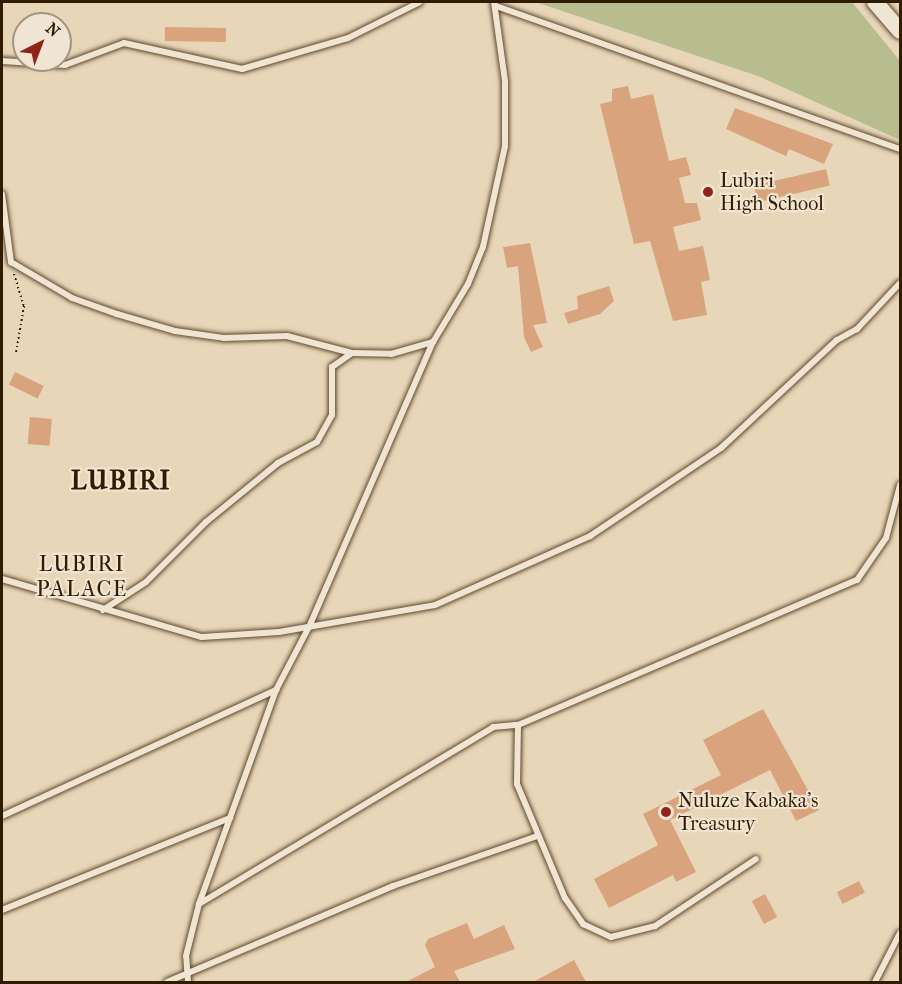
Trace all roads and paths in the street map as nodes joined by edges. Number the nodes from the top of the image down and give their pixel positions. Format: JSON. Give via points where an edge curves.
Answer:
{"nodes":[{"id":1,"x":420,"y":2,"type":"edge"},
{"id":2,"x":875,"y":2,"type":"edge"},
{"id":3,"x":495,"y":4,"type":"edge"},
{"id":4,"x":900,"y":32,"type":"edge"},
{"id":5,"x":2,"y":61,"type":"edge"},
{"id":6,"x":900,"y":148,"type":"edge"},
{"id":7,"x":2,"y":194,"type":"edge"},
{"id":8,"x":11,"y":262,"type":"junction"},
{"id":9,"x":900,"y":283,"type":"edge"},
{"id":10,"x":433,"y":342,"type":"junction"},
{"id":11,"x":16,"y":353,"type":"dead end"},
{"id":12,"x":352,"y":353,"type":"junction"},
{"id":13,"x":900,"y":485,"type":"edge"},
{"id":14,"x":2,"y":579,"type":"edge"},
{"id":15,"x":103,"y":610,"type":"junction"},
{"id":16,"x":309,"y":627,"type":"junction"},
{"id":17,"x":276,"y":690,"type":"junction"},
{"id":18,"x":518,"y":725,"type":"junction"},
{"id":19,"x":2,"y":816,"type":"edge"},
{"id":20,"x":230,"y":818,"type":"junction"},
{"id":21,"x":537,"y":836,"type":"junction"},
{"id":22,"x":756,"y":859,"type":"dead end"},
{"id":23,"x":199,"y":904,"type":"junction"},
{"id":24,"x":2,"y":910,"type":"edge"},
{"id":25,"x":900,"y":933,"type":"edge"},
{"id":26,"x":187,"y":971,"type":"junction"},
{"id":27,"x":167,"y":982,"type":"edge"},
{"id":28,"x":188,"y":982,"type":"edge"},
{"id":29,"x":875,"y":982,"type":"edge"}],
"edges":[{"from":1,"to":5,"type":"lane","via":[[348,38],[242,69],[124,43],[65,65]]},
{"from":2,"to":4,"type":"main road"},
{"from":3,"to":6,"type":"lane"},
{"from":3,"to":10,"type":"lane","via":[[505,81],[502,175],[468,284]]},
{"from":7,"to":8,"type":"lane"},
{"from":8,"to":11,"type":"path","via":[[24,306]]},
{"from":8,"to":12,"type":"lane","via":[[72,298],[175,331],[224,338],[287,336]]},
{"from":9,"to":16,"type":"lane","via":[[857,329],[837,340],[721,448],[590,536],[435,604]]},
{"from":10,"to":12,"type":"lane","via":[[391,354]]},
{"from":10,"to":16,"type":"lane"},
{"from":12,"to":15,"type":"lane","via":[[332,367],[332,415],[317,442],[278,463],[206,522],[146,582]]},
{"from":13,"to":18,"type":"lane","via":[[886,538],[857,580]]},
{"from":14,"to":15,"type":"lane"},
{"from":15,"to":16,"type":"lane","via":[[202,637]]},
{"from":16,"to":17,"type":"lane"},
{"from":17,"to":19,"type":"lane"},
{"from":17,"to":20,"type":"lane"},
{"from":18,"to":21,"type":"lane","via":[[517,784]]},
{"from":18,"to":23,"type":"lane","via":[[493,727]]},
{"from":20,"to":23,"type":"lane"},
{"from":20,"to":24,"type":"lane"},
{"from":21,"to":22,"type":"lane","via":[[565,898],[583,924],[611,937],[655,926]]},
{"from":21,"to":26,"type":"lane","via":[[393,886]]},
{"from":23,"to":26,"type":"lane"},
{"from":25,"to":29,"type":"lane"},
{"from":26,"to":27,"type":"lane"},
{"from":26,"to":28,"type":"lane"}]}
